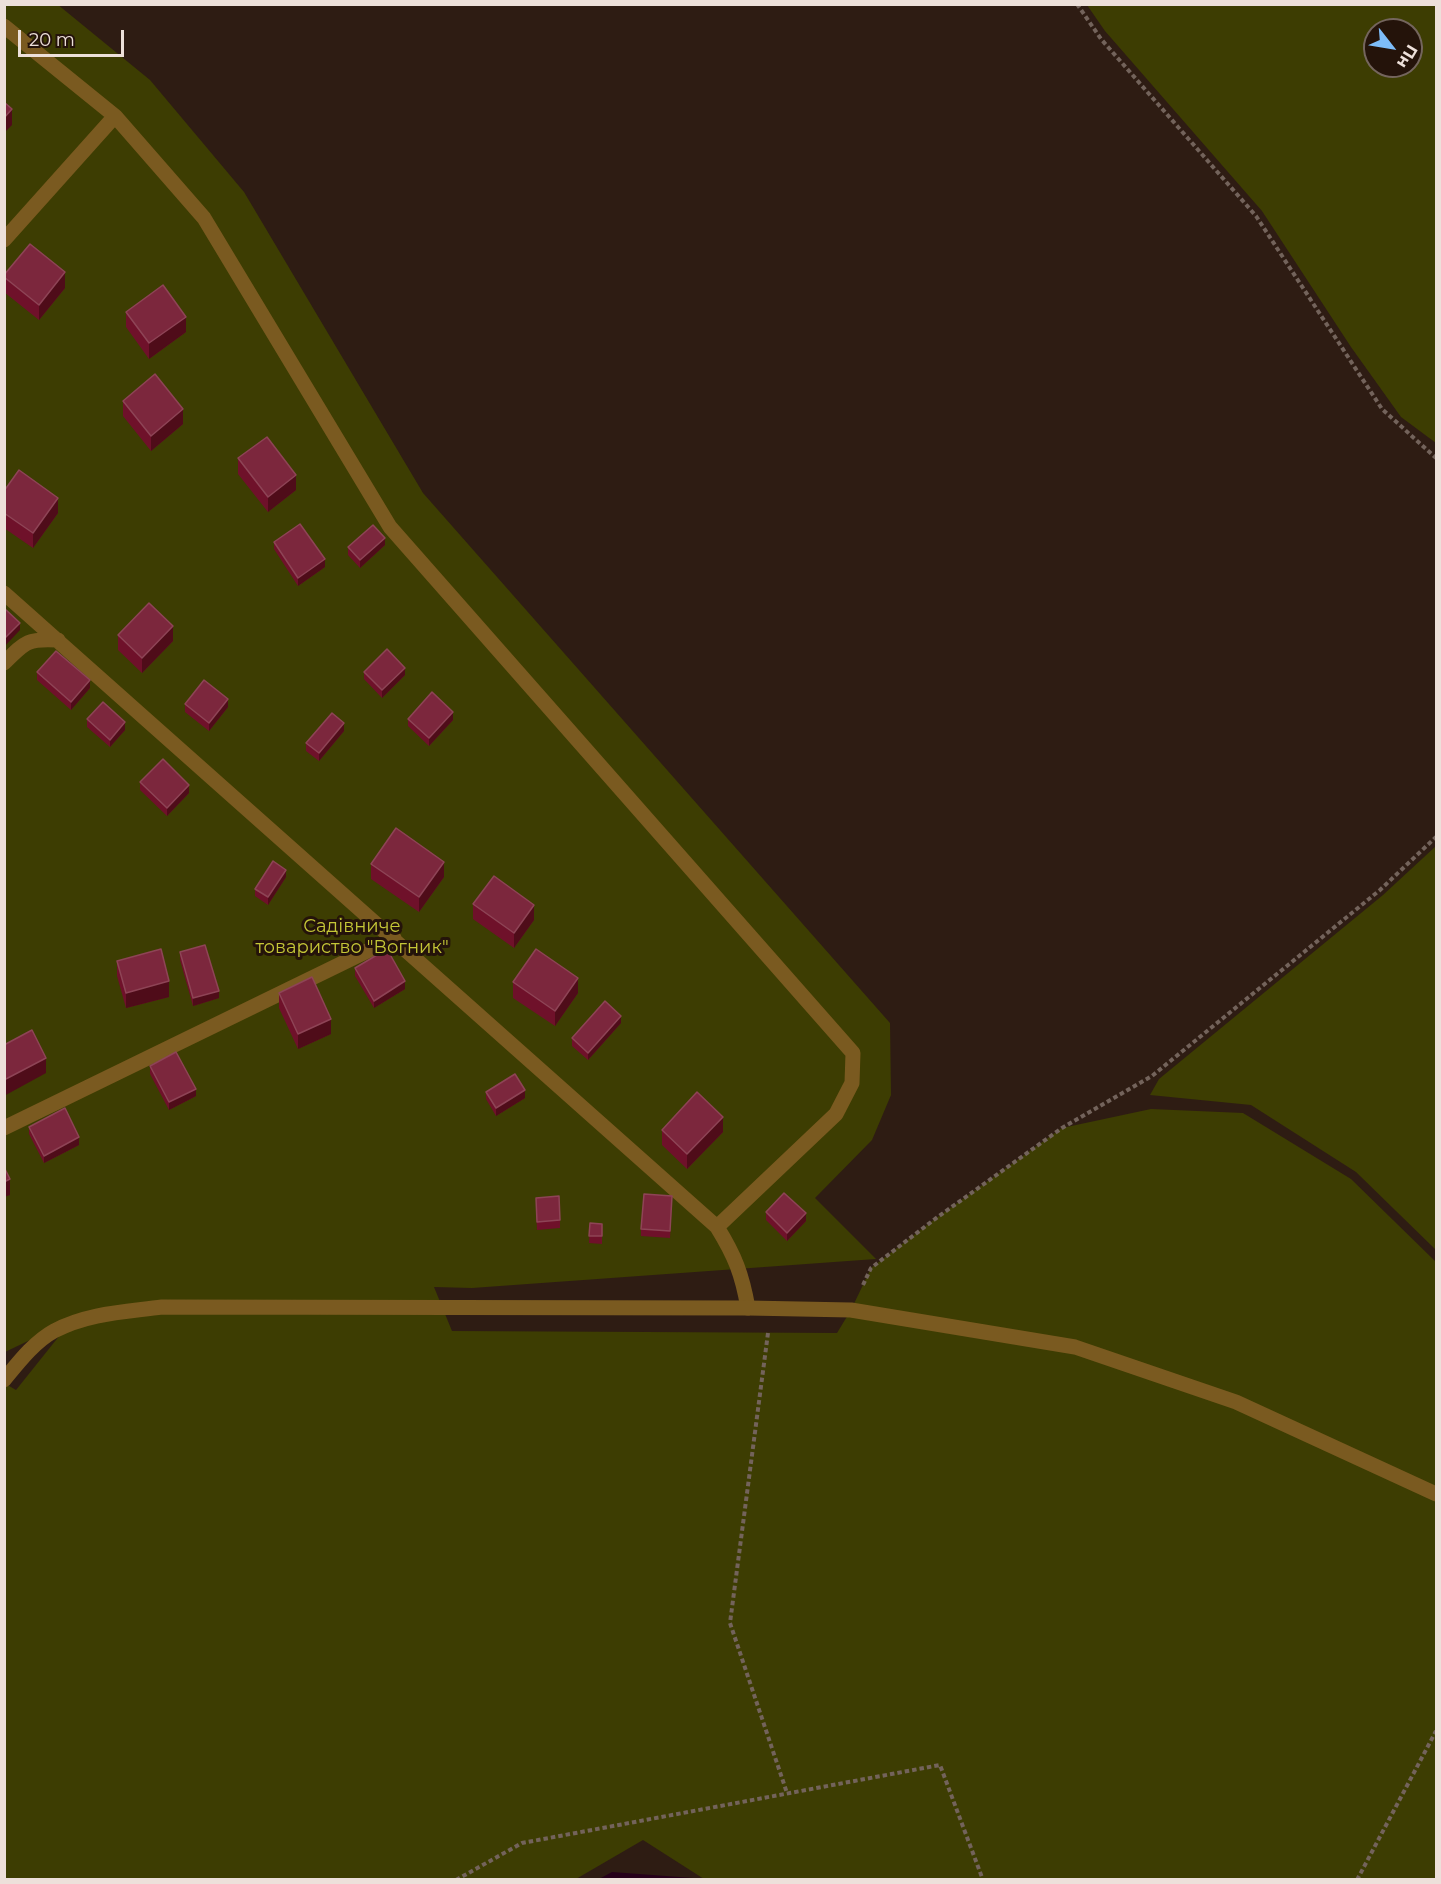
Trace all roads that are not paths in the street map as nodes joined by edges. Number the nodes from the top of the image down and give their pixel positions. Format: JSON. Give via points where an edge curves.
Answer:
{"nodes":[{"id":1,"x":4,"y":26,"type":"edge"},
{"id":2,"x":115,"y":116,"type":"junction"},
{"id":3,"x":4,"y":240,"type":"edge"},
{"id":4,"x":4,"y":593,"type":"edge"},
{"id":5,"x":58,"y":640,"type":"junction"},
{"id":6,"x":4,"y":663,"type":"edge"},
{"id":7,"x":394,"y":938,"type":"junction"},
{"id":8,"x":4,"y":1128,"type":"edge"},
{"id":9,"x":717,"y":1227,"type":"junction"},
{"id":10,"x":748,"y":1308,"type":"junction"},
{"id":11,"x":4,"y":1380,"type":"edge"},
{"id":12,"x":1437,"y":1494,"type":"edge"}],
"edges":[{"from":1,"to":2,"type":"street"},
{"from":2,"to":3,"type":"street"},
{"from":2,"to":9,"type":"street","via":[[204,218],[390,527],[854,1053],[852,1083],[836,1114]]},
{"from":4,"to":5,"type":"street"},
{"from":5,"to":6,"type":"street","via":[[26,642]]},
{"from":5,"to":7,"type":"street"},
{"from":7,"to":8,"type":"street"},
{"from":7,"to":9,"type":"street"},
{"from":9,"to":10,"type":"street","via":[[743,1278]]},
{"from":10,"to":11,"type":"street","via":[[162,1307],[91,1316],[52,1332]]},
{"from":10,"to":12,"type":"street","via":[[851,1310],[1075,1347],[1236,1402]]}]}
